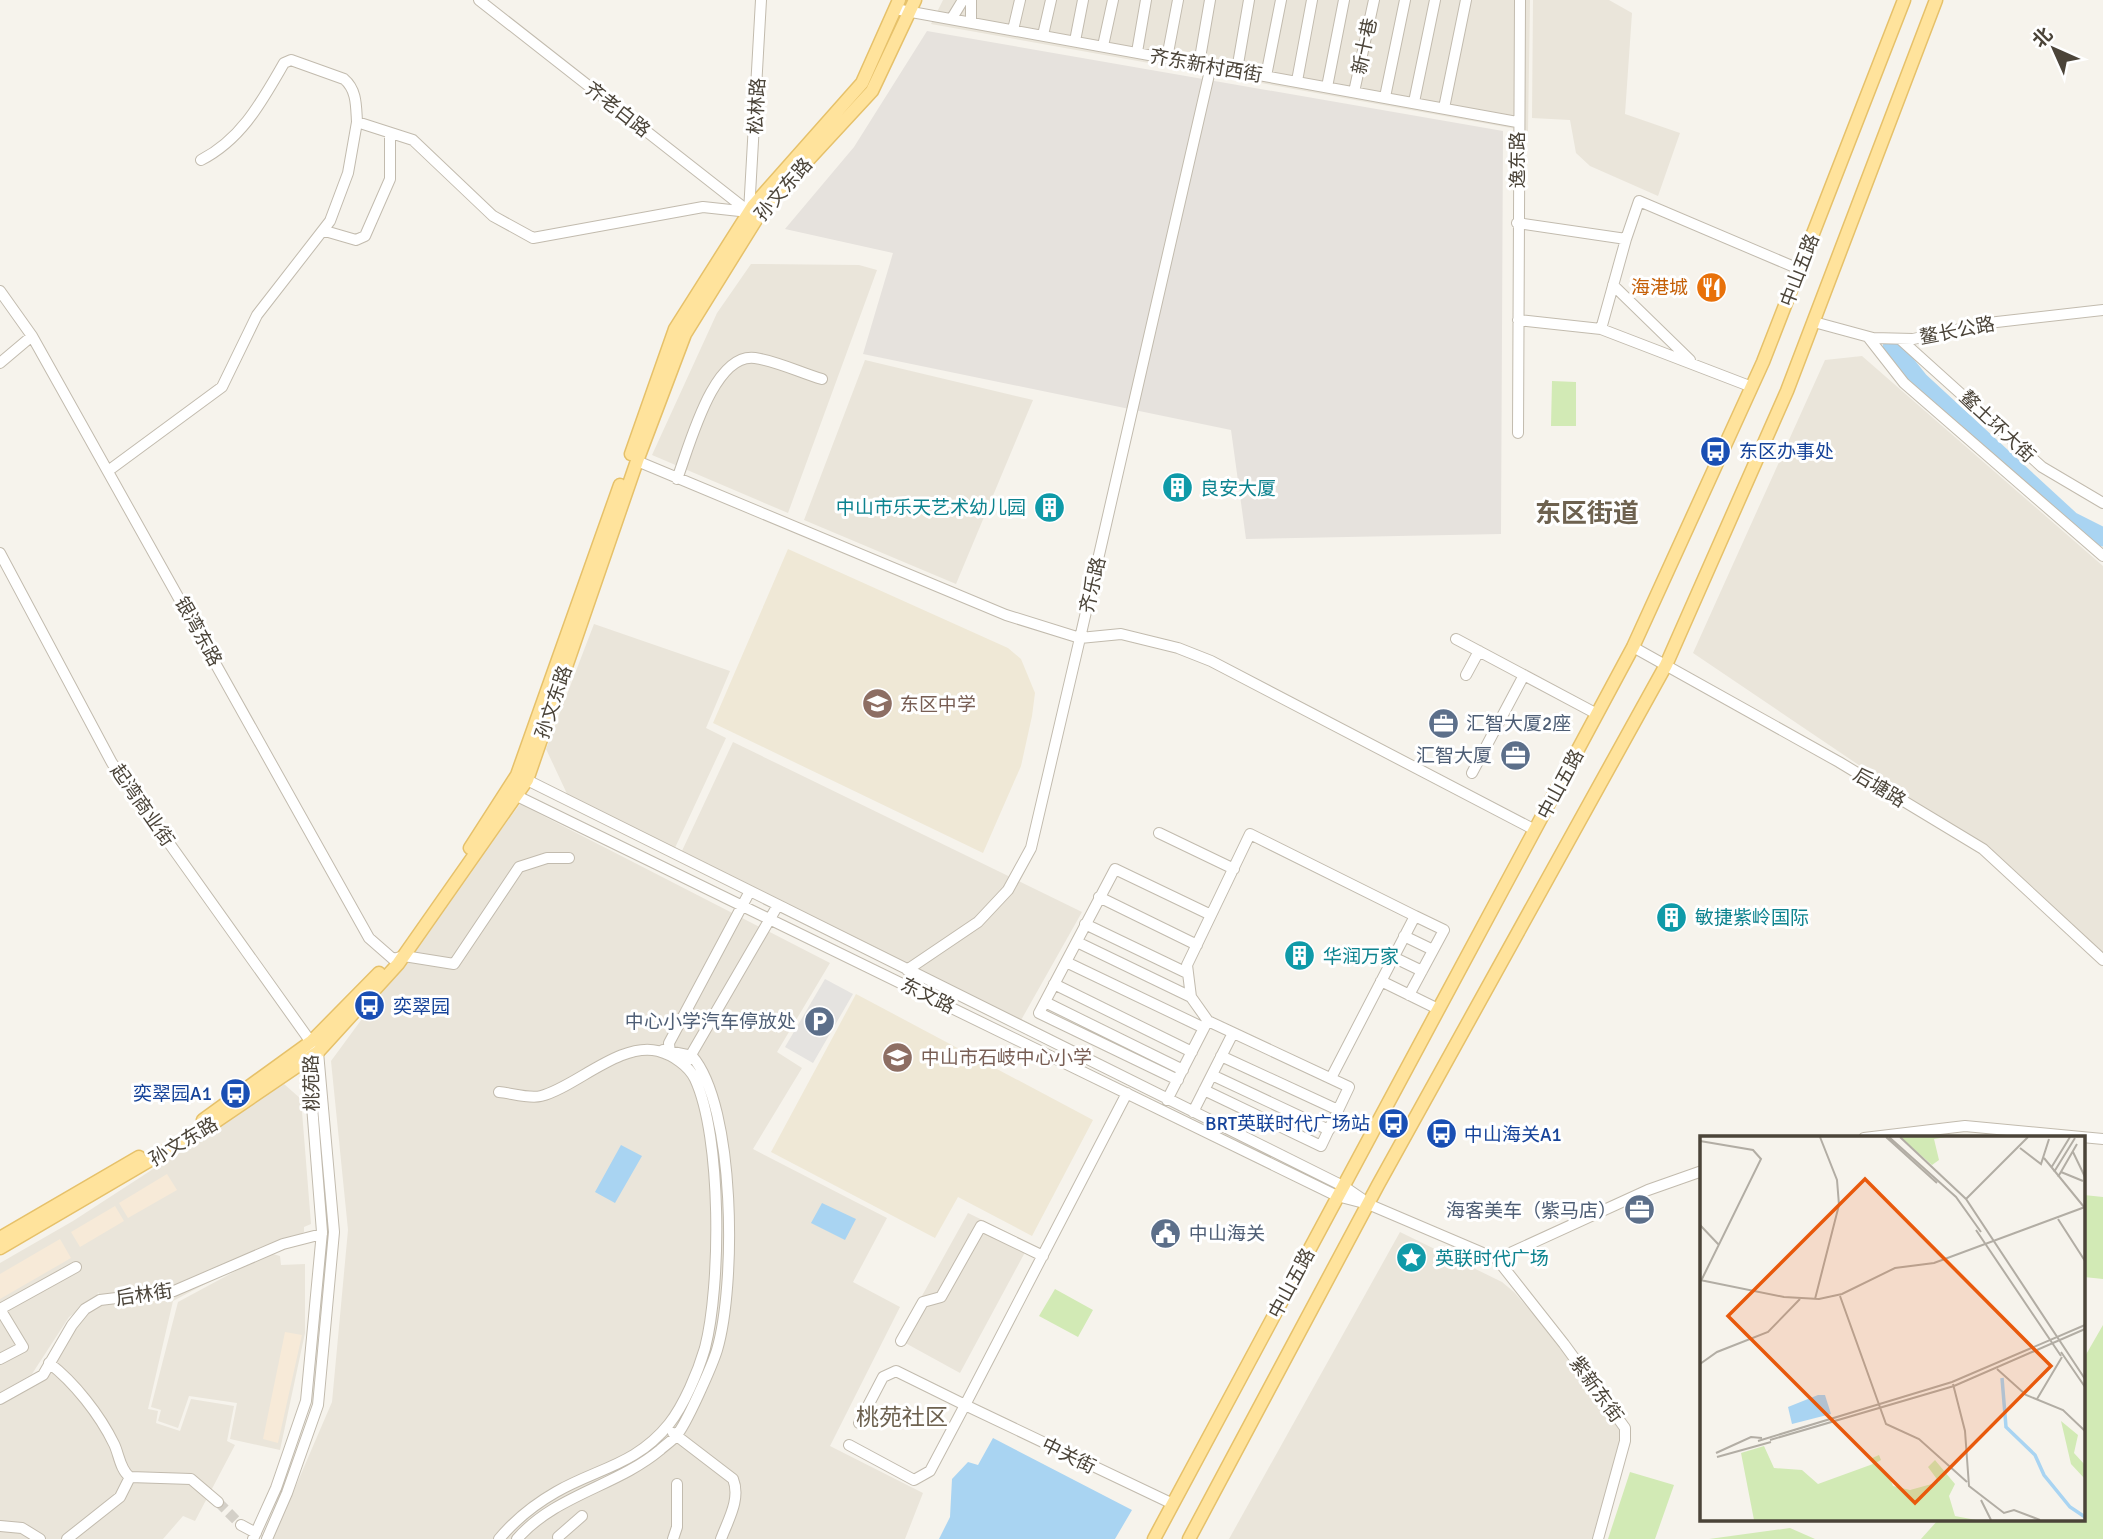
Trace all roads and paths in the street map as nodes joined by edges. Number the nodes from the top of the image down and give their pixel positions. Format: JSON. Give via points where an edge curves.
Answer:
{"nodes":[{"id":1,"x":479,"y":0,"type":"edge"},
{"id":2,"x":761,"y":0,"type":"edge"},
{"id":3,"x":963,"y":0,"type":"edge"},
{"id":4,"x":971,"y":0,"type":"edge"},
{"id":5,"x":1020,"y":0,"type":"edge"},
{"id":6,"x":1051,"y":0,"type":"edge"},
{"id":7,"x":1083,"y":0,"type":"edge"},
{"id":8,"x":1113,"y":0,"type":"edge"},
{"id":9,"x":1146,"y":0,"type":"edge"},
{"id":10,"x":1178,"y":0,"type":"edge"},
{"id":11,"x":1210,"y":0,"type":"edge"},
{"id":12,"x":1249,"y":0,"type":"edge"},
{"id":13,"x":1280,"y":0,"type":"edge"},
{"id":14,"x":1312,"y":0,"type":"edge"},
{"id":15,"x":1344,"y":0,"type":"edge"},
{"id":16,"x":1374,"y":0,"type":"edge"},
{"id":17,"x":1405,"y":0,"type":"edge"},
{"id":18,"x":1435,"y":0,"type":"edge"},
{"id":19,"x":1466,"y":0,"type":"edge"},
{"id":20,"x":1520,"y":0,"type":"edge"},
{"id":21,"x":1904,"y":0,"type":"edge"},
{"id":22,"x":1936,"y":0,"type":"edge"},
{"id":23,"x":897,"y":5,"type":"edge"},
{"id":24,"x":912,"y":6,"type":"edge"},
{"id":25,"x":952,"y":18,"type":"junction"},
{"id":26,"x":971,"y":21,"type":"junction"},
{"id":27,"x":1013,"y":30,"type":"junction"},
{"id":28,"x":1043,"y":35,"type":"junction"},
{"id":29,"x":1075,"y":41,"type":"junction"},
{"id":30,"x":1103,"y":46,"type":"junction"},
{"id":31,"x":1137,"y":52,"type":"junction"},
{"id":32,"x":1167,"y":58,"type":"junction"},
{"id":33,"x":1199,"y":64,"type":"junction"},
{"id":34,"x":1211,"y":66,"type":"junction"},
{"id":35,"x":1237,"y":70,"type":"junction"},
{"id":36,"x":1266,"y":76,"type":"junction"},
{"id":37,"x":1297,"y":81,"type":"junction"},
{"id":38,"x":1327,"y":87,"type":"junction"},
{"id":39,"x":1354,"y":92,"type":"junction"},
{"id":40,"x":1385,"y":97,"type":"junction"},
{"id":41,"x":1414,"y":102,"type":"junction"},
{"id":42,"x":1444,"y":108,"type":"junction"},
{"id":43,"x":357,"y":122,"type":"junction"},
{"id":44,"x":1517,"y":122,"type":"junction"},
{"id":45,"x":390,"y":133,"type":"junction"},
{"id":46,"x":201,"y":160,"type":"dead end"},
{"id":47,"x":753,"y":215,"type":"junction"},
{"id":48,"x":1517,"y":223,"type":"junction"},
{"id":49,"x":325,"y":231,"type":"junction"},
{"id":50,"x":1626,"y":239,"type":"junction"},
{"id":51,"x":1799,"y":269,"type":"junction"},
{"id":52,"x":1613,"y":285,"type":"junction"},
{"id":53,"x":0,"y":291,"type":"edge"},
{"id":54,"x":2103,"y":310,"type":"edge"},
{"id":55,"x":1518,"y":320,"type":"junction"},
{"id":56,"x":1814,"y":322,"type":"junction"},
{"id":57,"x":1601,"y":328,"type":"junction"},
{"id":58,"x":32,"y":336,"type":"junction"},
{"id":59,"x":1868,"y":337,"type":"junction"},
{"id":60,"x":1900,"y":339,"type":"junction"},
{"id":61,"x":0,"y":363,"type":"edge"},
{"id":62,"x":1694,"y":363,"type":"junction"},
{"id":63,"x":822,"y":379,"type":"dead end"},
{"id":64,"x":1752,"y":387,"type":"junction"},
{"id":65,"x":1518,"y":433,"type":"dead end"},
{"id":66,"x":637,"y":461,"type":"junction"},
{"id":67,"x":108,"y":471,"type":"junction"},
{"id":68,"x":677,"y":479,"type":"junction"},
{"id":69,"x":2103,"y":503,"type":"edge"},
{"id":70,"x":0,"y":553,"type":"edge"},
{"id":71,"x":2103,"y":556,"type":"edge"},
{"id":72,"x":1080,"y":638,"type":"junction"},
{"id":73,"x":1455,"y":639,"type":"dead end"},
{"id":74,"x":1633,"y":648,"type":"junction"},
{"id":75,"x":1479,"y":652,"type":"junction"},
{"id":76,"x":1666,"y":665,"type":"junction"},
{"id":77,"x":1466,"y":675,"type":"dead end"},
{"id":78,"x":1524,"y":676,"type":"junction"},
{"id":79,"x":1597,"y":714,"type":"junction"},
{"id":80,"x":1472,"y":773,"type":"dead end"},
{"id":81,"x":527,"y":780,"type":"junction"},
{"id":82,"x":517,"y":796,"type":"junction"},
{"id":83,"x":1535,"y":831,"type":"junction"},
{"id":84,"x":1159,"y":833,"type":"dead end"},
{"id":85,"x":569,"y":858,"type":"dead end"},
{"id":86,"x":1234,"y":869,"type":"junction"},
{"id":87,"x":750,"y":891,"type":"junction"},
{"id":88,"x":1099,"y":897,"type":"junction"},
{"id":89,"x":742,"y":905,"type":"junction"},
{"id":90,"x":778,"y":905,"type":"junction"},
{"id":91,"x":1211,"y":915,"type":"junction"},
{"id":92,"x":1415,"y":916,"type":"junction"},
{"id":93,"x":770,"y":918,"type":"junction"},
{"id":94,"x":1085,"y":924,"type":"junction"},
{"id":95,"x":1404,"y":936,"type":"junction"},
{"id":96,"x":1077,"y":942,"type":"junction"},
{"id":97,"x":1197,"y":945,"type":"junction"},
{"id":98,"x":1433,"y":950,"type":"junction"},
{"id":99,"x":1393,"y":957,"type":"junction"},
{"id":100,"x":398,"y":958,"type":"junction"},
{"id":101,"x":2103,"y":960,"type":"edge"},
{"id":102,"x":1066,"y":962,"type":"junction"},
{"id":103,"x":908,"y":970,"type":"junction"},
{"id":104,"x":1422,"y":971,"type":"junction"},
{"id":105,"x":1186,"y":973,"type":"junction"},
{"id":106,"x":1381,"y":981,"type":"junction"},
{"id":107,"x":1054,"y":984,"type":"junction"},
{"id":108,"x":1409,"y":995,"type":"junction"},
{"id":109,"x":1191,"y":998,"type":"junction"},
{"id":110,"x":1045,"y":1002,"type":"junction"},
{"id":111,"x":1438,"y":1009,"type":"junction"},
{"id":112,"x":1206,"y":1025,"type":"junction"},
{"id":113,"x":1233,"y":1033,"type":"junction"},
{"id":114,"x":654,"y":1050,"type":"junction"},
{"id":115,"x":668,"y":1050,"type":"junction"},
{"id":116,"x":312,"y":1051,"type":"junction"},
{"id":117,"x":1192,"y":1052,"type":"junction"},
{"id":118,"x":692,"y":1056,"type":"junction"},
{"id":119,"x":1221,"y":1056,"type":"junction"},
{"id":120,"x":679,"y":1061,"type":"junction"},
{"id":121,"x":1183,"y":1070,"type":"junction"},
{"id":122,"x":1212,"y":1075,"type":"junction"},
{"id":123,"x":1331,"y":1078,"type":"junction"},
{"id":124,"x":1178,"y":1080,"type":"junction"},
{"id":125,"x":1204,"y":1090,"type":"junction"},
{"id":126,"x":499,"y":1092,"type":"dead end"},
{"id":127,"x":1127,"y":1093,"type":"junction"},
{"id":128,"x":1167,"y":1100,"type":"junction"},
{"id":129,"x":1338,"y":1110,"type":"junction"},
{"id":130,"x":1193,"y":1112,"type":"junction"},
{"id":131,"x":1329,"y":1130,"type":"junction"},
{"id":132,"x":1881,"y":1136,"type":"edge"},
{"id":133,"x":2078,"y":1136,"type":"edge"},
{"id":134,"x":1700,"y":1172,"type":"edge"},
{"id":135,"x":1340,"y":1191,"type":"junction"},
{"id":136,"x":1368,"y":1204,"type":"junction"},
{"id":137,"x":322,"y":1234,"type":"junction"},
{"id":138,"x":0,"y":1238,"type":"edge"},
{"id":139,"x":0,"y":1248,"type":"edge"},
{"id":140,"x":1043,"y":1256,"type":"junction"},
{"id":141,"x":1497,"y":1259,"type":"junction"},
{"id":142,"x":76,"y":1267,"type":"dead end"},
{"id":143,"x":324,"y":1277,"type":"junction"},
{"id":144,"x":901,"y":1340,"type":"dead end"},
{"id":145,"x":0,"y":1359,"type":"edge"},
{"id":146,"x":49,"y":1363,"type":"junction"},
{"id":147,"x":0,"y":1399,"type":"edge"},
{"id":148,"x":965,"y":1405,"type":"junction"},
{"id":149,"x":859,"y":1423,"type":"dead end"},
{"id":150,"x":665,"y":1428,"type":"junction"},
{"id":151,"x":676,"y":1436,"type":"junction"},
{"id":152,"x":849,"y":1445,"type":"dead end"},
{"id":153,"x":130,"y":1477,"type":"junction"},
{"id":154,"x":677,"y":1484,"type":"dead end"},
{"id":155,"x":218,"y":1502,"type":"tunnel mouth"},
{"id":156,"x":1173,"y":1504,"type":"junction"},
{"id":157,"x":582,"y":1516,"type":"dead end"},
{"id":158,"x":0,"y":1525,"type":"edge"},
{"id":159,"x":241,"y":1525,"type":"tunnel mouth"},
{"id":160,"x":255,"y":1536,"type":"edge"},
{"id":161,"x":558,"y":1538,"type":"edge"},
{"id":162,"x":40,"y":1539,"type":"edge"},
{"id":163,"x":67,"y":1539,"type":"edge"},
{"id":164,"x":267,"y":1539,"type":"edge"},
{"id":165,"x":499,"y":1539,"type":"edge"},
{"id":166,"x":517,"y":1539,"type":"edge"},
{"id":167,"x":673,"y":1539,"type":"edge"},
{"id":168,"x":720,"y":1539,"type":"edge"},
{"id":169,"x":1154,"y":1539,"type":"edge"},
{"id":170,"x":1189,"y":1539,"type":"edge"},
{"id":171,"x":1598,"y":1539,"type":"edge"}],
"edges":[{"from":1,"to":47,"type":"street","name":"齐老白路"},
{"from":2,"to":47,"type":"street","name":"松林路"},
{"from":3,"to":25,"type":"street"},
{"from":4,"to":26,"type":"street"},
{"from":5,"to":27,"type":"street"},
{"from":6,"to":28,"type":"street"},
{"from":7,"to":29,"type":"street"},
{"from":8,"to":30,"type":"street"},
{"from":9,"to":31,"type":"street"},
{"from":10,"to":32,"type":"street"},
{"from":11,"to":33,"type":"street"},
{"from":12,"to":35,"type":"street"},
{"from":13,"to":36,"type":"street"},
{"from":14,"to":37,"type":"street"},
{"from":15,"to":38,"type":"street"},
{"from":16,"to":39,"type":"street","name":"新十巷"},
{"from":17,"to":40,"type":"street"},
{"from":18,"to":41,"type":"street"},
{"from":19,"to":42,"type":"street"},
{"from":20,"to":44,"type":"street","name":"逸东路"},
{"from":21,"to":51,"type":"main road","name":"中山五路"},
{"from":22,"to":56,"type":"main road","name":"中山五路"},
{"from":23,"to":24,"type":"street","name":"齐东新村西街"},
{"from":23,"to":47,"type":"main road","name":"孙文东路","via":[[862,83]]},
{"from":24,"to":25,"type":"street","name":"齐东新村西街"},
{"from":24,"to":47,"type":"main road","name":"孙文东路","via":[[872,91]]},
{"from":25,"to":26,"type":"street","name":"齐东新村西街"},
{"from":26,"to":27,"type":"street","name":"齐东新村西街"},
{"from":27,"to":28,"type":"street","name":"齐东新村西街"},
{"from":28,"to":29,"type":"street","name":"齐东新村西街"},
{"from":29,"to":30,"type":"street","name":"齐东新村西街"},
{"from":30,"to":31,"type":"street","name":"齐东新村西街"},
{"from":31,"to":32,"type":"street","name":"齐东新村西街"},
{"from":32,"to":33,"type":"street","name":"齐东新村西街"},
{"from":33,"to":34,"type":"street","name":"齐东新村西街"},
{"from":34,"to":35,"type":"street","name":"齐东新村西街"},
{"from":34,"to":72,"type":"street","name":"齐乐路"},
{"from":35,"to":36,"type":"street","name":"齐东新村西街"},
{"from":36,"to":37,"type":"street","name":"齐东新村西街"},
{"from":37,"to":38,"type":"street","name":"齐东新村西街"},
{"from":38,"to":39,"type":"street","name":"齐东新村西街"},
{"from":39,"to":40,"type":"street","name":"齐东新村西街"},
{"from":40,"to":41,"type":"street","name":"齐东新村西街"},
{"from":41,"to":42,"type":"street","name":"齐东新村西街"},
{"from":42,"to":44,"type":"street","name":"齐东新村西街"},
{"from":43,"to":45,"type":"street"},
{"from":43,"to":46,"type":"street","via":[[356,99],[344,79],[286,60],[240,131]]},
{"from":43,"to":49,"type":"street","via":[[348,173]]},
{"from":44,"to":48,"type":"street","name":"逸东路"},
{"from":45,"to":47,"type":"street","via":[[413,140],[493,216],[533,238],[703,207]]},
{"from":45,"to":49,"type":"street","via":[[390,179],[365,236],[356,240]]},
{"from":47,"to":66,"type":"main road","name":"孙文东路","via":[[685,334]]},
{"from":47,"to":100,"type":"main road","name":"孙文东路","via":[[675,329],[517,775]]},
{"from":48,"to":50,"type":"street"},
{"from":48,"to":55,"type":"street","name":"逸东路"},
{"from":49,"to":67,"type":"street","via":[[257,315],[222,387]]},
{"from":50,"to":51,"type":"street","via":[[1639,201]]},
{"from":50,"to":52,"type":"street"},
{"from":51,"to":64,"type":"main road","name":"中山五路"},
{"from":52,"to":57,"type":"street"},
{"from":52,"to":62,"type":"street"},
{"from":53,"to":58,"type":"street","name":"银湾东路"},
{"from":54,"to":60,"type":"street","name":"鳌长公路"},
{"from":55,"to":57,"type":"street"},
{"from":55,"to":65,"type":"street","name":"逸东路"},
{"from":56,"to":59,"type":"street","name":"鳌长公路"},
{"from":56,"to":76,"type":"main road","name":"中山五路"},
{"from":57,"to":62,"type":"street"},
{"from":58,"to":61,"type":"street"},
{"from":58,"to":67,"type":"street","name":"银湾东路"},
{"from":59,"to":60,"type":"street","name":"鳌长公路"},
{"from":59,"to":71,"type":"street","via":[[1904,383]]},
{"from":60,"to":69,"type":"street","name":"鳌土环大街","via":[[2042,467]]},
{"from":62,"to":64,"type":"street"},
{"from":63,"to":68,"type":"street","via":[[753,357],[736,362],[716,380]]},
{"from":64,"to":74,"type":"main road","name":"中山五路"},
{"from":66,"to":68,"type":"street","name":"齐乐路"},
{"from":66,"to":81,"type":"main road","name":"孙文东路"},
{"from":67,"to":100,"type":"street","name":"银湾东路","via":[[369,938]]},
{"from":68,"to":72,"type":"street","name":"齐乐路","via":[[1006,615]]},
{"from":70,"to":116,"type":"street","name":"起湾商业街","via":[[113,763]]},
{"from":72,"to":83,"type":"street","via":[[1121,634],[1178,648]]},
{"from":72,"to":103,"type":"street","via":[[1031,848],[1008,890],[978,922]]},
{"from":73,"to":75,"type":"street"},
{"from":74,"to":76,"type":"street","name":"后塘路"},
{"from":74,"to":79,"type":"main road","name":"中山五路"},
{"from":75,"to":77,"type":"street"},
{"from":75,"to":78,"type":"street"},
{"from":76,"to":101,"type":"street","name":"后塘路","via":[[1983,849]]},
{"from":76,"to":136,"type":"main road","name":"中山五路"},
{"from":78,"to":79,"type":"street"},
{"from":78,"to":80,"type":"street"},
{"from":79,"to":83,"type":"main road","name":"中山五路"},
{"from":81,"to":82,"type":"main road","name":"孙文东路"},
{"from":81,"to":87,"type":"street","name":"东文路"},
{"from":82,"to":89,"type":"street","name":"东文路"},
{"from":82,"to":100,"type":"main road","name":"孙文东路"},
{"from":83,"to":111,"type":"main road","name":"中山五路"},
{"from":84,"to":86,"type":"street"},
{"from":85,"to":100,"type":"street","via":[[547,858],[519,867],[454,964]]},
{"from":86,"to":91,"type":"street"},
{"from":86,"to":92,"type":"street","via":[[1250,834]]},
{"from":87,"to":89,"type":"street"},
{"from":87,"to":90,"type":"street","name":"东文路"},
{"from":88,"to":91,"type":"street","via":[[1115,869]]},
{"from":88,"to":94,"type":"street"},
{"from":88,"to":97,"type":"street"},
{"from":89,"to":93,"type":"street","name":"东文路"},
{"from":89,"to":115,"type":"street"},
{"from":90,"to":93,"type":"street"},
{"from":90,"to":103,"type":"street","name":"东文路"},
{"from":91,"to":97,"type":"street"},
{"from":92,"to":95,"type":"street"},
{"from":92,"to":98,"type":"street","via":[[1444,930]]},
{"from":93,"to":118,"type":"street"},
{"from":93,"to":127,"type":"street","name":"东文路"},
{"from":94,"to":96,"type":"street"},
{"from":94,"to":105,"type":"street"},
{"from":95,"to":98,"type":"street"},
{"from":95,"to":99,"type":"street"},
{"from":96,"to":102,"type":"street"},
{"from":96,"to":109,"type":"street"},
{"from":97,"to":105,"type":"street"},
{"from":98,"to":104,"type":"street"},
{"from":99,"to":104,"type":"street"},
{"from":99,"to":106,"type":"street"},
{"from":100,"to":116,"type":"main road","name":"孙文东路"},
{"from":102,"to":107,"type":"street"},
{"from":102,"to":112,"type":"street"},
{"from":103,"to":128,"type":"street","name":"东文路"},
{"from":104,"to":108,"type":"street"},
{"from":105,"to":109,"type":"street"},
{"from":106,"to":108,"type":"street"},
{"from":106,"to":123,"type":"street"},
{"from":107,"to":110,"type":"street"},
{"from":107,"to":117,"type":"street"},
{"from":108,"to":111,"type":"street"},
{"from":109,"to":112,"type":"street"},
{"from":110,"to":121,"type":"street"},
{"from":110,"to":124,"type":"street","via":[[1039,1013]]},
{"from":111,"to":135,"type":"main road","name":"中山五路"},
{"from":112,"to":113,"type":"street"},
{"from":112,"to":117,"type":"street"},
{"from":113,"to":119,"type":"street"},
{"from":113,"to":123,"type":"street"},
{"from":114,"to":115,"type":"street"},
{"from":114,"to":120,"type":"street"},
{"from":114,"to":126,"type":"street","via":[[622,1056],[540,1097]]},
{"from":115,"to":118,"type":"street"},
{"from":115,"to":120,"type":"street"},
{"from":116,"to":137,"type":"street","name":"桃苑路"},
{"from":116,"to":138,"type":"main road","name":"孙文东路"},
{"from":116,"to":139,"type":"main road","name":"孙文东路","via":[[215,1122]]},
{"from":116,"to":143,"type":"street","name":"桃苑路","via":[[334,1232]]},
{"from":117,"to":121,"type":"street"},
{"from":118,"to":120,"type":"street"},
{"from":118,"to":151,"type":"street","via":[[706,1074],[720,1116],[727,1273],[717,1352]]},
{"from":119,"to":122,"type":"street"},
{"from":119,"to":129,"type":"street"},
{"from":120,"to":150,"type":"street","via":[[695,1079],[708,1121],[715,1280],[700,1363]]},
{"from":121,"to":124,"type":"street"},
{"from":122,"to":125,"type":"street"},
{"from":122,"to":131,"type":"street"},
{"from":123,"to":129,"type":"street","via":[[1349,1087]]},
{"from":124,"to":128,"type":"street"},
{"from":125,"to":130,"type":"street"},
{"from":125,"to":131,"type":"street","via":[[1321,1146]]},
{"from":127,"to":135,"type":"street","name":"东文路"},
{"from":127,"to":140,"type":"street"},
{"from":128,"to":130,"type":"street","name":"东文路"},
{"from":129,"to":131,"type":"street"},
{"from":130,"to":135,"type":"street","name":"东文路"},
{"from":132,"to":133,"type":"street","via":[[1965,1126]]},
{"from":134,"to":141,"type":"street","via":[[1637,1195]]},
{"from":135,"to":136,"type":"street"},
{"from":135,"to":156,"type":"main road","name":"中山五路"},
{"from":136,"to":141,"type":"street"},
{"from":136,"to":170,"type":"main road","name":"中山五路"},
{"from":137,"to":143,"type":"street","name":"桃苑路"},
{"from":137,"to":146,"type":"street","name":"后林街","via":[[283,1244],[174,1291],[100,1300],[85,1309]]},
{"from":140,"to":144,"type":"street","via":[[981,1226],[941,1297],[922,1302]]},
{"from":140,"to":148,"type":"street"},
{"from":141,"to":171,"type":"street","name":"紫新东街","via":[[1625,1428]]},
{"from":142,"to":145,"type":"street","via":[[0,1309],[23,1347]]},
{"from":143,"to":160,"type":"street","name":"桃苑路","via":[[306,1401]]},
{"from":143,"to":164,"type":"street","name":"桃苑路","via":[[318,1405]]},
{"from":146,"to":147,"type":"street","name":"后林街","via":[[43,1375]]},
{"from":146,"to":153,"type":"street","via":[[66,1376],[102,1425]]},
{"from":148,"to":149,"type":"street","name":"中关街","via":[[897,1371],[889,1372]]},
{"from":148,"to":152,"type":"street","via":[[930,1471],[915,1480]]},
{"from":148,"to":156,"type":"street","name":"中关街"},
{"from":150,"to":151,"type":"street"},
{"from":150,"to":165,"type":"street","via":[[630,1459],[532,1508]]},
{"from":151,"to":166,"type":"street","via":[[642,1464],[553,1510]]},
{"from":151,"to":168,"type":"street","via":[[733,1479],[737,1488]]},
{"from":153,"to":155,"type":"street","via":[[191,1479]]},
{"from":153,"to":163,"type":"street","via":[[120,1497]]},
{"from":154,"to":167,"type":"street"},
{"from":156,"to":169,"type":"main road","name":"中山五路"},
{"from":157,"to":161,"type":"street"},
{"from":158,"to":162,"type":"street","via":[[22,1528]]},
{"from":159,"to":160,"type":"street"}]}
